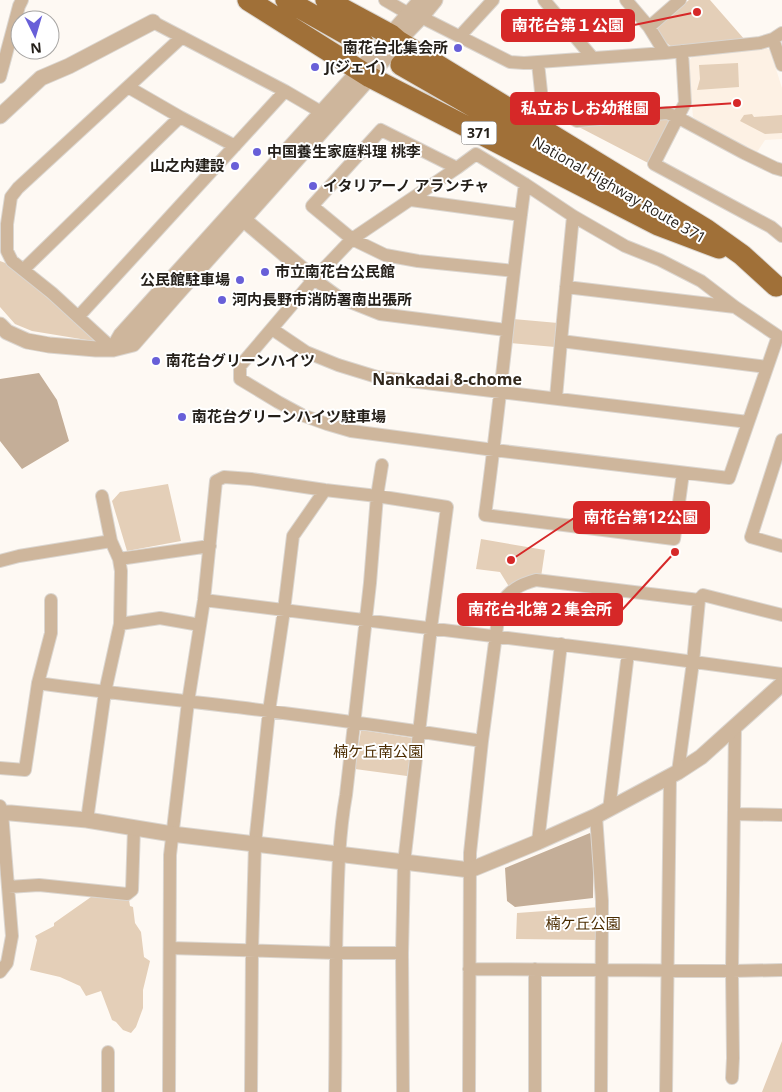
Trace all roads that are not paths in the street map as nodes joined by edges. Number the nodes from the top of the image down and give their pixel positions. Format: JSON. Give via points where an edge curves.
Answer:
{"nodes":[{"id":1,"x":22,"y":0,"type":"edge"},
{"id":2,"x":248,"y":0,"type":"edge"},
{"id":3,"x":286,"y":0,"type":"edge"},
{"id":4,"x":326,"y":0,"type":"edge"},
{"id":5,"x":385,"y":0,"type":"edge"},
{"id":6,"x":421,"y":0,"type":"edge"},
{"id":7,"x":435,"y":0,"type":"edge"},
{"id":8,"x":493,"y":0,"type":"edge"},
{"id":9,"x":544,"y":0,"type":"edge"},
{"id":10,"x":626,"y":0,"type":"edge"},
{"id":11,"x":680,"y":0,"type":"edge"},
{"id":12,"x":153,"y":22,"type":"joint"},
{"id":13,"x":406,"y":27,"type":"junction"},
{"id":14,"x":649,"y":27,"type":"junction"},
{"id":15,"x":460,"y":36,"type":"junction"},
{"id":16,"x":778,"y":36,"type":"edge"},
{"id":17,"x":182,"y":37,"type":"junction"},
{"id":18,"x":364,"y":44,"type":"dead end"},
{"id":19,"x":682,"y":51,"type":"junction"},
{"id":20,"x":665,"y":52,"type":"junction"},
{"id":21,"x":592,"y":57,"type":"junction"},
{"id":22,"x":538,"y":63,"type":"junction"},
{"id":23,"x":401,"y":65,"type":"dead end"},
{"id":24,"x":782,"y":65,"type":"edge"},
{"id":25,"x":364,"y":74,"type":"junction"},
{"id":26,"x":0,"y":77,"type":"edge"},
{"id":27,"x":128,"y":87,"type":"junction"},
{"id":28,"x":285,"y":91,"type":"junction"},
{"id":29,"x":321,"y":112,"type":"junction"},
{"id":30,"x":0,"y":116,"type":"edge"},
{"id":31,"x":180,"y":117,"type":"junction"},
{"id":32,"x":677,"y":117,"type":"junction"},
{"id":33,"x":235,"y":146,"type":"junction"},
{"id":34,"x":458,"y":168,"type":"junction"},
{"id":35,"x":782,"y":170,"type":"edge"},
{"id":36,"x":525,"y":184,"type":"junction"},
{"id":37,"x":411,"y":200,"type":"junction"},
{"id":38,"x":238,"y":215,"type":"junction"},
{"id":39,"x":521,"y":215,"type":"junction"},
{"id":40,"x":573,"y":216,"type":"junction"},
{"id":41,"x":782,"y":236,"type":"edge"},
{"id":42,"x":352,"y":239,"type":"junction"},
{"id":43,"x":719,"y":248,"type":"junction"},
{"id":44,"x":23,"y":270,"type":"junction"},
{"id":45,"x":514,"y":271,"type":"junction"},
{"id":46,"x":314,"y":280,"type":"junction"},
{"id":47,"x":566,"y":287,"type":"junction"},
{"id":48,"x":779,"y":289,"type":"edge"},
{"id":49,"x":735,"y":307,"type":"junction"},
{"id":50,"x":78,"y":317,"type":"junction"},
{"id":51,"x":0,"y":325,"type":"edge"},
{"id":52,"x":272,"y":329,"type":"junction"},
{"id":53,"x":506,"y":330,"type":"junction"},
{"id":54,"x":561,"y":340,"type":"junction"},
{"id":55,"x":113,"y":349,"type":"junction"},
{"id":56,"x":767,"y":367,"type":"junction"},
{"id":57,"x":501,"y":392,"type":"junction"},
{"id":58,"x":556,"y":398,"type":"junction"},
{"id":59,"x":748,"y":422,"type":"junction"},
{"id":60,"x":782,"y":440,"type":"edge"},
{"id":61,"x":494,"y":450,"type":"junction"},
{"id":62,"x":382,"y":465,"type":"dead end"},
{"id":63,"x":683,"y":472,"type":"junction"},
{"id":64,"x":325,"y":490,"type":"junction"},
{"id":65,"x":102,"y":496,"type":"dead end"},
{"id":66,"x":377,"y":496,"type":"junction"},
{"id":67,"x":111,"y":541,"type":"junction"},
{"id":68,"x":210,"y":546,"type":"junction"},
{"id":69,"x":782,"y":546,"type":"edge"},
{"id":70,"x":119,"y":559,"type":"junction"},
{"id":71,"x":0,"y":561,"type":"edge"},
{"id":72,"x":51,"y":600,"type":"dead end"},
{"id":73,"x":204,"y":600,"type":"junction"},
{"id":74,"x":699,"y":600,"type":"junction"},
{"id":75,"x":284,"y":610,"type":"junction"},
{"id":76,"x":782,"y":615,"type":"edge"},
{"id":77,"x":365,"y":620,"type":"junction"},
{"id":78,"x":120,"y":624,"type":"junction"},
{"id":79,"x":200,"y":625,"type":"junction"},
{"id":80,"x":431,"y":628,"type":"junction"},
{"id":81,"x":496,"y":636,"type":"junction"},
{"id":82,"x":561,"y":644,"type":"junction"},
{"id":83,"x":628,"y":652,"type":"junction"},
{"id":84,"x":693,"y":662,"type":"junction"},
{"id":85,"x":782,"y":674,"type":"edge"},
{"id":86,"x":38,"y":683,"type":"junction"},
{"id":87,"x":782,"y":684,"type":"edge"},
{"id":88,"x":104,"y":692,"type":"junction"},
{"id":89,"x":188,"y":702,"type":"junction"},
{"id":90,"x":269,"y":711,"type":"junction"},
{"id":91,"x":354,"y":723,"type":"junction"},
{"id":92,"x":735,"y":726,"type":"junction"},
{"id":93,"x":419,"y":732,"type":"junction"},
{"id":94,"x":482,"y":741,"type":"junction"},
{"id":95,"x":0,"y":768,"type":"edge"},
{"id":96,"x":674,"y":774,"type":"junction"},
{"id":97,"x":1,"y":811,"type":"edge"},
{"id":98,"x":602,"y":813,"type":"junction"},
{"id":99,"x":734,"y":814,"type":"junction"},
{"id":100,"x":782,"y":815,"type":"edge"},
{"id":101,"x":87,"y":820,"type":"junction"},
{"id":102,"x":134,"y":828,"type":"junction"},
{"id":103,"x":172,"y":834,"type":"junction"},
{"id":104,"x":538,"y":842,"type":"junction"},
{"id":105,"x":255,"y":844,"type":"junction"},
{"id":106,"x":339,"y":854,"type":"junction"},
{"id":107,"x":404,"y":863,"type":"junction"},
{"id":108,"x":470,"y":870,"type":"junction"},
{"id":109,"x":8,"y":887,"type":"junction"},
{"id":110,"x":170,"y":948,"type":"junction"},
{"id":111,"x":252,"y":951,"type":"junction"},
{"id":112,"x":336,"y":953,"type":"junction"},
{"id":113,"x":402,"y":953,"type":"junction"},
{"id":114,"x":469,"y":969,"type":"junction"},
{"id":115,"x":535,"y":969,"type":"junction"},
{"id":116,"x":602,"y":970,"type":"junction"},
{"id":117,"x":668,"y":970,"type":"junction"},
{"id":118,"x":782,"y":970,"type":"edge"},
{"id":119,"x":732,"y":971,"type":"junction"},
{"id":120,"x":0,"y":972,"type":"edge"},
{"id":121,"x":108,"y":1052,"type":"dead end"},
{"id":122,"x":732,"y":1078,"type":"dead end"},
{"id":123,"x":108,"y":1092,"type":"edge"},
{"id":124,"x":169,"y":1092,"type":"edge"},
{"id":125,"x":251,"y":1092,"type":"edge"},
{"id":126,"x":335,"y":1092,"type":"edge"},
{"id":127,"x":403,"y":1092,"type":"edge"},
{"id":128,"x":469,"y":1092,"type":"edge"},
{"id":129,"x":534,"y":1092,"type":"edge"},
{"id":130,"x":601,"y":1092,"type":"edge"},
{"id":131,"x":666,"y":1092,"type":"edge"}],
"edges":[{"from":1,"to":26,"type":"street"},
{"from":2,"to":25,"type":"highway","number":"371"},
{"from":3,"to":18,"type":"highway"},
{"from":4,"to":13,"type":"highway","number":"371"},
{"from":5,"to":13,"type":"street"},
{"from":6,"to":13,"type":"street"},
{"from":7,"to":13,"type":"street"},
{"from":8,"to":15,"type":"street"},
{"from":9,"to":21,"type":"street"},
{"from":10,"to":14,"type":"street"},
{"from":11,"to":14,"type":"street"},
{"from":12,"to":17,"type":"street"},
{"from":12,"to":30,"type":"street","via":[[41,78]]},
{"from":13,"to":15,"type":"street"},
{"from":13,"to":25,"type":"street"},
{"from":13,"to":48,"type":"highway","number":"371","via":[[708,230],[742,254]]},
{"from":14,"to":20,"type":"street"},
{"from":15,"to":22,"type":"street","via":[[510,62]]},
{"from":16,"to":19,"type":"street","via":[[760,43]]},
{"from":16,"to":24,"type":"street"},
{"from":17,"to":27,"type":"street"},
{"from":17,"to":28,"type":"street"},
{"from":19,"to":20,"type":"street"},
{"from":19,"to":32,"type":"street","via":[[685,103]]},
{"from":20,"to":21,"type":"street"},
{"from":21,"to":22,"type":"street"},
{"from":22,"to":32,"type":"street","via":[[542,101],[577,121],[667,113]]},
{"from":23,"to":43,"type":"highway","name":"National Highway Route 371","number":"371"},
{"from":25,"to":29,"type":"street"},
{"from":25,"to":38,"type":"street"},
{"from":25,"to":43,"type":"highway","number":"371","via":[[658,225]]},
{"from":27,"to":31,"type":"street"},
{"from":27,"to":44,"type":"street","via":[[12,196],[7,250],[12,261]]},
{"from":28,"to":29,"type":"street"},
{"from":28,"to":33,"type":"street"},
{"from":29,"to":38,"type":"street"},
{"from":31,"to":33,"type":"street"},
{"from":31,"to":44,"type":"street"},
{"from":32,"to":35,"type":"street"},
{"from":32,"to":41,"type":"street","via":[[654,164]]},
{"from":33,"to":50,"type":"street"},
{"from":34,"to":36,"type":"street","via":[[476,154]]},
{"from":34,"to":37,"type":"street"},
{"from":34,"to":42,"type":"street","via":[[381,130],[312,206]]},
{"from":36,"to":39,"type":"street"},
{"from":36,"to":40,"type":"street"},
{"from":37,"to":39,"type":"street"},
{"from":37,"to":42,"type":"street"},
{"from":38,"to":46,"type":"street"},
{"from":38,"to":55,"type":"street","via":[[133,344]]},
{"from":39,"to":45,"type":"street"},
{"from":40,"to":47,"type":"street"},
{"from":40,"to":49,"type":"street","via":[[625,246],[701,281]]},
{"from":42,"to":45,"type":"street","via":[[385,255]]},
{"from":42,"to":46,"type":"street"},
{"from":43,"to":48,"type":"highway","name":"National Highway Route 371","number":"371"},
{"from":44,"to":50,"type":"street"},
{"from":45,"to":53,"type":"street"},
{"from":46,"to":52,"type":"street"},
{"from":46,"to":53,"type":"street","via":[[340,298],[380,314]]},
{"from":47,"to":49,"type":"street"},
{"from":47,"to":54,"type":"street"},
{"from":49,"to":56,"type":"street","via":[[778,336]]},
{"from":50,"to":55,"type":"street"},
{"from":51,"to":55,"type":"street","via":[[27,341]]},
{"from":52,"to":57,"type":"street","via":[[306,352],[377,377]]},
{"from":52,"to":61,"type":"street","via":[[240,366],[240,379],[278,402],[326,424],[384,441]]},
{"from":53,"to":57,"type":"street"},
{"from":54,"to":56,"type":"street"},
{"from":54,"to":58,"type":"street"},
{"from":56,"to":59,"type":"street"},
{"from":57,"to":58,"type":"street"},
{"from":57,"to":61,"type":"street"},
{"from":58,"to":59,"type":"street"},
{"from":59,"to":63,"type":"street","via":[[729,478]]},
{"from":60,"to":69,"type":"street","via":[[752,536]]},
{"from":61,"to":63,"type":"street"},
{"from":61,"to":63,"type":"street","via":[[486,515],[674,539]]},
{"from":62,"to":66,"type":"street"},
{"from":64,"to":66,"type":"street"},
{"from":64,"to":68,"type":"street","via":[[251,479],[224,478],[216,481]]},
{"from":64,"to":75,"type":"street","via":[[293,536]]},
{"from":65,"to":67,"type":"street"},
{"from":66,"to":77,"type":"street"},
{"from":66,"to":80,"type":"street","via":[[447,507]]},
{"from":67,"to":70,"type":"street"},
{"from":67,"to":71,"type":"street"},
{"from":68,"to":70,"type":"street"},
{"from":68,"to":73,"type":"street"},
{"from":70,"to":78,"type":"street"},
{"from":72,"to":86,"type":"street","via":[[51,633]]},
{"from":73,"to":75,"type":"street"},
{"from":73,"to":79,"type":"street"},
{"from":74,"to":76,"type":"street","via":[[703,595]]},
{"from":74,"to":81,"type":"street","via":[[536,580],[523,583],[500,604]]},
{"from":74,"to":84,"type":"street"},
{"from":75,"to":77,"type":"street"},
{"from":75,"to":90,"type":"street"},
{"from":77,"to":80,"type":"street"},
{"from":77,"to":91,"type":"street"},
{"from":78,"to":79,"type":"street","via":[[160,618]]},
{"from":78,"to":88,"type":"street"},
{"from":79,"to":89,"type":"street"},
{"from":80,"to":81,"type":"street"},
{"from":80,"to":93,"type":"street"},
{"from":81,"to":82,"type":"street"},
{"from":81,"to":94,"type":"street"},
{"from":82,"to":83,"type":"street"},
{"from":82,"to":104,"type":"street"},
{"from":83,"to":84,"type":"street"},
{"from":83,"to":98,"type":"street"},
{"from":84,"to":85,"type":"street"},
{"from":84,"to":96,"type":"street"},
{"from":86,"to":88,"type":"street"},
{"from":86,"to":95,"type":"street","via":[[25,770]]},
{"from":87,"to":92,"type":"street"},
{"from":88,"to":89,"type":"street"},
{"from":88,"to":101,"type":"street"},
{"from":89,"to":90,"type":"street"},
{"from":89,"to":103,"type":"street"},
{"from":90,"to":91,"type":"street"},
{"from":90,"to":105,"type":"street"},
{"from":91,"to":93,"type":"street"},
{"from":91,"to":106,"type":"street"},
{"from":92,"to":96,"type":"street","via":[[701,757]]},
{"from":92,"to":99,"type":"street"},
{"from":93,"to":94,"type":"street"},
{"from":93,"to":107,"type":"street"},
{"from":94,"to":108,"type":"street"},
{"from":96,"to":98,"type":"street"},
{"from":96,"to":117,"type":"street"},
{"from":97,"to":101,"type":"street"},
{"from":97,"to":109,"type":"street"},
{"from":98,"to":104,"type":"street"},
{"from":98,"to":116,"type":"street"},
{"from":99,"to":100,"type":"street"},
{"from":99,"to":119,"type":"street"},
{"from":101,"to":102,"type":"street"},
{"from":102,"to":103,"type":"street"},
{"from":102,"to":109,"type":"street","via":[[132,890],[127,894],[39,885]]},
{"from":103,"to":105,"type":"street"},
{"from":103,"to":110,"type":"street"},
{"from":104,"to":108,"type":"street"},
{"from":105,"to":106,"type":"street"},
{"from":105,"to":111,"type":"street"},
{"from":106,"to":107,"type":"street"},
{"from":106,"to":112,"type":"street"},
{"from":107,"to":108,"type":"street"},
{"from":107,"to":113,"type":"street"},
{"from":108,"to":114,"type":"street"},
{"from":109,"to":120,"type":"street","via":[[12,936],[7,963]]},
{"from":110,"to":111,"type":"street"},
{"from":110,"to":124,"type":"street"},
{"from":111,"to":112,"type":"street"},
{"from":111,"to":125,"type":"street"},
{"from":112,"to":113,"type":"street"},
{"from":112,"to":126,"type":"street"},
{"from":113,"to":127,"type":"street"},
{"from":114,"to":115,"type":"street"},
{"from":114,"to":128,"type":"street"},
{"from":115,"to":116,"type":"street"},
{"from":115,"to":129,"type":"street"},
{"from":116,"to":117,"type":"street"},
{"from":116,"to":130,"type":"street"},
{"from":117,"to":119,"type":"street"},
{"from":117,"to":131,"type":"street"},
{"from":118,"to":119,"type":"street"},
{"from":119,"to":122,"type":"street"},
{"from":121,"to":123,"type":"street"}]}
